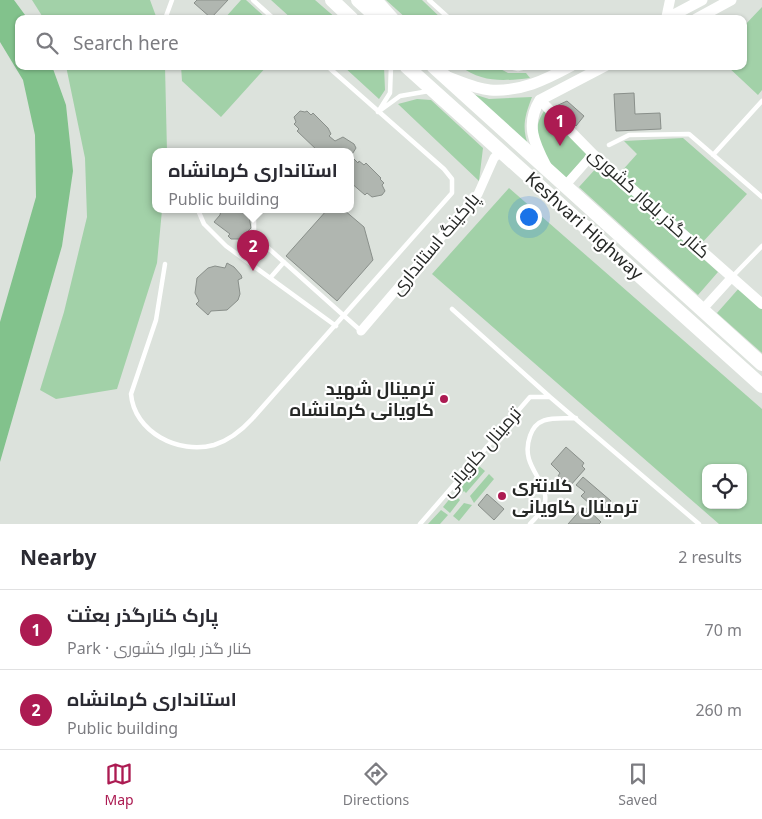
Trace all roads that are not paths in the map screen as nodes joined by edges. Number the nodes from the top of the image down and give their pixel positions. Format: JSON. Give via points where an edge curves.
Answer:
{"nodes":[{"id":1,"x":172,"y":0,"type":"edge"},
{"id":2,"x":253,"y":0,"type":"edge"},
{"id":3,"x":332,"y":0,"type":"edge"},
{"id":4,"x":358,"y":0,"type":"edge"},
{"id":5,"x":366,"y":0,"type":"edge"},
{"id":6,"x":375,"y":0,"type":"edge"},
{"id":7,"x":429,"y":0,"type":"edge"},
{"id":8,"x":670,"y":0,"type":"edge"},
{"id":9,"x":702,"y":0,"type":"edge"},
{"id":10,"x":731,"y":0,"type":"edge"},
{"id":11,"x":719,"y":3,"type":"edge"},
{"id":12,"x":167,"y":15,"type":"edge"},
{"id":13,"x":270,"y":15,"type":"edge"},
{"id":14,"x":348,"y":15,"type":"edge"},
{"id":15,"x":375,"y":15,"type":"edge"},
{"id":16,"x":380,"y":15,"type":"edge"},
{"id":17,"x":388,"y":15,"type":"edge"},
{"id":18,"x":446,"y":15,"type":"edge"},
{"id":19,"x":667,"y":15,"type":"edge"},
{"id":20,"x":674,"y":15,"type":"edge"},
{"id":21,"x":702,"y":15,"type":"edge"},
{"id":22,"x":331,"y":70,"type":"edge"},
{"id":23,"x":391,"y":70,"type":"edge"},
{"id":24,"x":411,"y":70,"type":"edge"},
{"id":25,"x":438,"y":70,"type":"edge"},
{"id":26,"x":564,"y":70,"type":"edge"},
{"id":27,"x":597,"y":70,"type":"edge"},
{"id":28,"x":534,"y":85,"type":"junction"},
{"id":29,"x":436,"y":92,"type":"junction"},
{"id":30,"x":540,"y":100,"type":"junction"},
{"id":31,"x":762,"y":101,"type":"edge"},
{"id":32,"x":378,"y":112,"type":"junction"},
{"id":33,"x":609,"y":145,"type":"dead end"},
{"id":34,"x":501,"y":152,"type":"junction"},
{"id":35,"x":593,"y":154,"type":"junction"},
{"id":36,"x":713,"y":155,"type":"junction"},
{"id":37,"x":551,"y":174,"type":"junction"},
{"id":38,"x":564,"y":187,"type":"junction"},
{"id":39,"x":762,"y":197,"type":"edge"},
{"id":40,"x":199,"y":213,"type":"edge"},
{"id":41,"x":254,"y":213,"type":"edge"},
{"id":42,"x":257,"y":238,"type":"junction"},
{"id":43,"x":762,"y":246,"type":"edge"},
{"id":44,"x":241,"y":256,"type":"junction"},
{"id":45,"x":284,"y":262,"type":"junction"},
{"id":46,"x":165,"y":264,"type":"dead end"},
{"id":47,"x":271,"y":277,"type":"junction"},
{"id":48,"x":732,"y":277,"type":"junction"},
{"id":49,"x":762,"y":304,"type":"edge"},
{"id":50,"x":452,"y":309,"type":"dead end"},
{"id":51,"x":702,"y":310,"type":"junction"},
{"id":52,"x":344,"y":317,"type":"junction"},
{"id":53,"x":336,"y":326,"type":"junction"},
{"id":54,"x":361,"y":331,"type":"joint"},
{"id":55,"x":762,"y":364,"type":"edge"},
{"id":56,"x":762,"y":386,"type":"edge"},
{"id":57,"x":550,"y":397,"type":"junction"},
{"id":58,"x":576,"y":418,"type":"junction"},
{"id":59,"x":420,"y":524,"type":"edge"},
{"id":60,"x":530,"y":524,"type":"edge"},
{"id":61,"x":699,"y":524,"type":"edge"}],
"edges":[{"from":1,"to":12,"type":"lane"},
{"from":2,"to":13,"type":"lane"},
{"from":3,"to":14,"type":"main road"},
{"from":4,"to":15,"type":"main road"},
{"from":5,"to":16,"type":"main road"},
{"from":6,"to":17,"type":"main road"},
{"from":7,"to":18,"type":"lane"},
{"from":8,"to":19,"type":"street"},
{"from":9,"to":20,"type":"main road"},
{"from":10,"to":11,"type":"main road"},
{"from":11,"to":21,"type":"main road"},
{"from":22,"to":32,"type":"lane"},
{"from":23,"to":32,"type":"lane","via":[[390,93]]},
{"from":24,"to":29,"type":"main road","name":"Keshvari Highway"},
{"from":25,"to":28,"type":"main road","via":[[488,90]]},
{"from":25,"to":37,"type":"main road","name":"Keshvari Highway"},
{"from":26,"to":28,"type":"main road"},
{"from":27,"to":30,"type":"main road"},
{"from":28,"to":30,"type":"main road"},
{"from":29,"to":32,"type":"lane","via":[[420,91],[400,96]]},
{"from":29,"to":34,"type":"main road","name":"Keshvari Highway"},
{"from":30,"to":35,"type":"street","name":"کنار گذر بلوار کشوری"},
{"from":30,"to":37,"type":"main road","via":[[532,114],[532,134]]},
{"from":31,"to":36,"type":"lane"},
{"from":32,"to":52,"type":"lane","via":[[444,168],[452,179],[453,189],[450,198]]},
{"from":33,"to":36,"type":"lane","via":[[629,134],[688,134]]},
{"from":34,"to":54,"type":"street","name":"پارکینگ استانداری","via":[[494,158],[478,194]]},
{"from":34,"to":56,"type":"main road","name":"Keshvari Highway"},
{"from":35,"to":38,"type":"street"},
{"from":35,"to":48,"type":"street","name":"کنار گذر بلوار کشوری"},
{"from":36,"to":39,"type":"lane"},
{"from":37,"to":38,"type":"main road","name":"Keshvari Highway"},
{"from":38,"to":51,"type":"main road","name":"Keshvari Highway"},
{"from":40,"to":44,"type":"lane","via":[[204,224]]},
{"from":41,"to":42,"type":"lane"},
{"from":42,"to":44,"type":"lane"},
{"from":42,"to":45,"type":"lane"},
{"from":43,"to":48,"type":"lane"},
{"from":44,"to":47,"type":"lane"},
{"from":45,"to":47,"type":"lane"},
{"from":45,"to":52,"type":"lane"},
{"from":46,"to":53,"type":"lane","via":[[156,320],[131,394],[138,419],[173,443],[212,446],[237,434]]},
{"from":47,"to":53,"type":"lane"},
{"from":48,"to":49,"type":"street","name":"کنار گذر بلوار کشوری"},
{"from":48,"to":51,"type":"street"},
{"from":50,"to":57,"type":"lane"},
{"from":51,"to":55,"type":"main road","name":"Keshvari Highway"},
{"from":52,"to":53,"type":"lane"},
{"from":52,"to":54,"type":"lane"},
{"from":57,"to":58,"type":"lane"},
{"from":57,"to":59,"type":"lane","name":"ترمینال کاویانی","via":[[530,397]]},
{"from":58,"to":60,"type":"lane","name":"ترمینال کاویانی","via":[[543,419],[531,431],[527,443],[529,463],[545,501]]},
{"from":58,"to":61,"type":"lane"}]}
